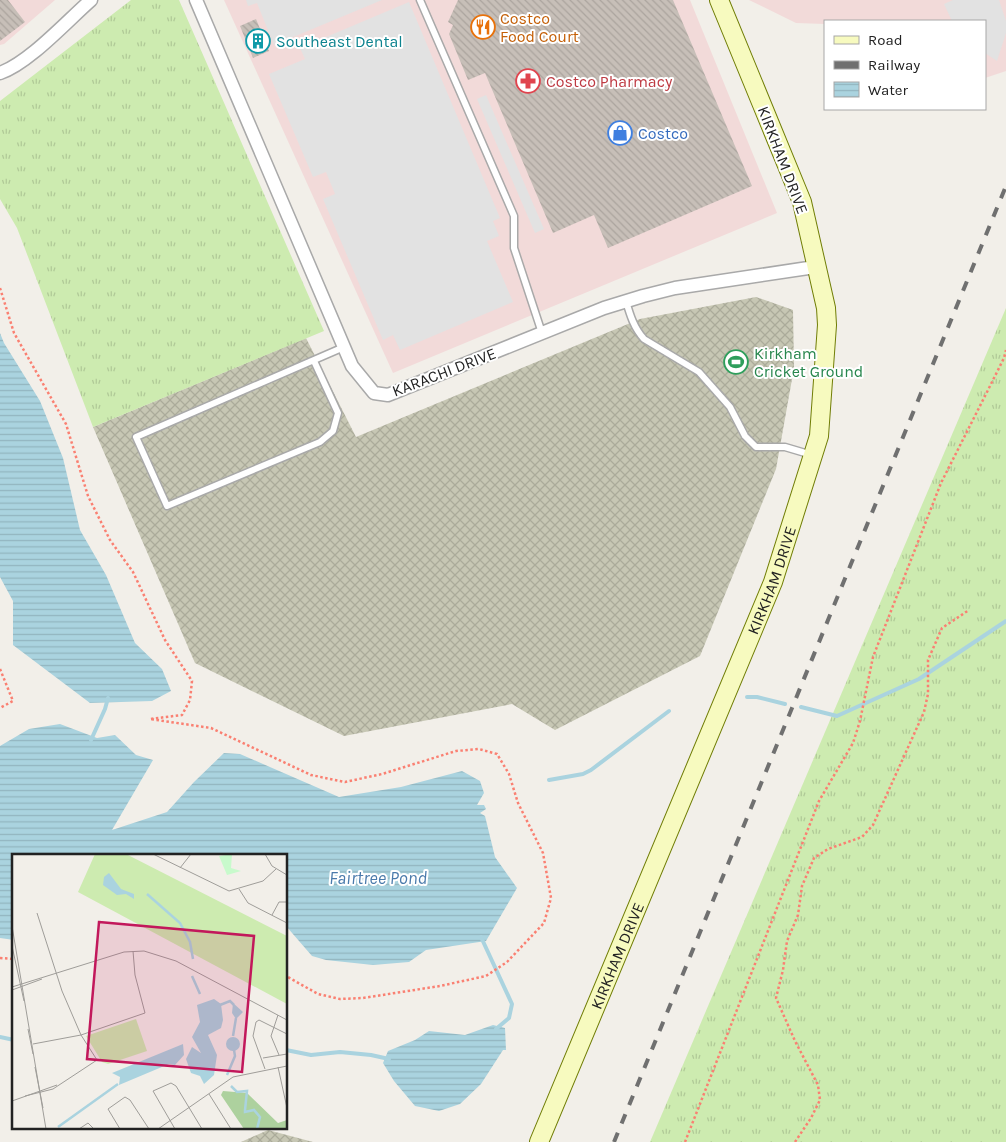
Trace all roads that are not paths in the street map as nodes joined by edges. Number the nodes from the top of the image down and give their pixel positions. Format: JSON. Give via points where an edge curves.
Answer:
{"nodes":[{"id":1,"x":91,"y":0,"type":"edge"},
{"id":2,"x":196,"y":0,"type":"edge"},
{"id":3,"x":420,"y":0,"type":"edge"},
{"id":4,"x":719,"y":0,"type":"edge"},
{"id":5,"x":0,"y":73,"type":"edge"},
{"id":6,"x":815,"y":267,"type":"junction"},
{"id":7,"x":626,"y":301,"type":"junction"},
{"id":8,"x":542,"y":332,"type":"junction"},
{"id":9,"x":344,"y":347,"type":"junction"},
{"id":10,"x":314,"y":360,"type":"junction"},
{"id":11,"x":813,"y":455,"type":"junction"},
{"id":12,"x":539,"y":1142,"type":"edge"}],
"edges":[{"from":1,"to":5,"type":"street","via":[[28,57]]},
{"from":2,"to":9,"type":"street","name":"KARACHI DRIVE"},
{"from":3,"to":8,"type":"lane","via":[[514,216],[514,248]]},
{"from":4,"to":6,"type":"street","name":"KIRKHAM DRIVE","via":[[802,202]]},
{"from":6,"to":7,"type":"street","name":"KARACHI DRIVE","via":[[675,288]]},
{"from":6,"to":11,"type":"street","name":"KIRKHAM DRIVE","via":[[826,308],[827,343],[819,436]]},
{"from":7,"to":8,"type":"street","name":"KARACHI DRIVE"},
{"from":7,"to":11,"type":"lane","via":[[632,320],[644,340],[699,372],[730,407],[751,444],[762,448],[785,447]]},
{"from":8,"to":9,"type":"street","name":"KARACHI DRIVE","via":[[388,395],[374,393],[352,366]]},
{"from":9,"to":10,"type":"lane"},
{"from":10,"to":10,"type":"lane","via":[[136,437],[167,506],[320,442],[333,431],[338,413]]},
{"from":11,"to":12,"type":"street","name":"KIRKHAM DRIVE","via":[[773,582]]}]}
